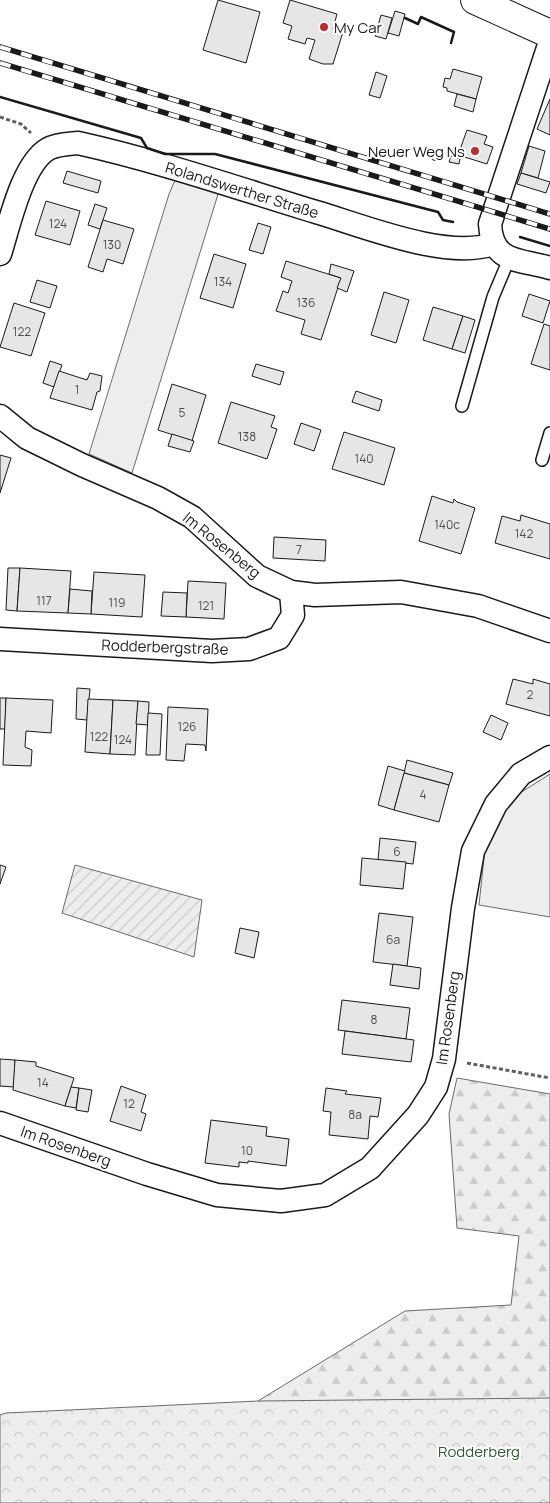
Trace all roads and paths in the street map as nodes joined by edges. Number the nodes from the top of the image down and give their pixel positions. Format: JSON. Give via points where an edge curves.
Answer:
{"nodes":[{"id":1,"x":475,"y":0,"type":"edge"},
{"id":2,"x":550,"y":34,"type":"edge"},
{"id":3,"x":550,"y":42,"type":"edge"},
{"id":4,"x":0,"y":118,"type":"edge"},
{"id":5,"x":48,"y":149,"type":"junction"},
{"id":6,"x":501,"y":252,"type":"junction"},
{"id":7,"x":0,"y":254,"type":"edge"},
{"id":8,"x":550,"y":268,"type":"edge"},
{"id":9,"x":462,"y":406,"type":"dead end"},
{"id":10,"x":0,"y":416,"type":"edge"},
{"id":11,"x":550,"y":433,"type":"edge"},
{"id":12,"x":542,"y":460,"type":"dead end"},
{"id":13,"x":292,"y":592,"type":"junction"},
{"id":14,"x":550,"y":631,"type":"edge"},
{"id":15,"x":0,"y":639,"type":"edge"},
{"id":16,"x":550,"y":757,"type":"edge"},
{"id":17,"x":444,"y":1059,"type":"junction"},
{"id":18,"x":550,"y":1078,"type":"edge"},
{"id":19,"x":0,"y":1123,"type":"edge"}],
"edges":[{"from":1,"to":2,"type":"main road"},
{"from":3,"to":6,"type":"street","via":[[490,224]]},
{"from":4,"to":5,"type":"path","via":[[21,124]]},
{"from":5,"to":6,"type":"street","name":"Rolandswerther Straße","via":[[78,143],[102,148],[374,230],[435,245]]},
{"from":5,"to":7,"type":"street","via":[[28,172]]},
{"from":6,"to":8,"type":"street","name":"Rolandswerther Straße"},
{"from":6,"to":9,"type":"lane","via":[[493,297]]},
{"from":10,"to":13,"type":"street","name":"Im Rosenberg","via":[[27,438],[192,517],[257,576]]},
{"from":11,"to":12,"type":"lane"},
{"from":13,"to":14,"type":"street","name":"Im Rosenberg","via":[[315,595],[401,592],[478,606]]},
{"from":13,"to":15,"type":"street","name":"Rodderbergstraße","via":[[293,615],[279,638],[249,650],[212,651]]},
{"from":16,"to":17,"type":"street","name":"Im Rosenberg","via":[[521,774],[496,804],[473,851]]},
{"from":17,"to":18,"type":"path"},
{"from":17,"to":19,"type":"street","name":"Im Rosenberg","via":[[436,1087],[418,1114],[370,1168],[325,1195],[281,1200],[217,1196]]}]}
